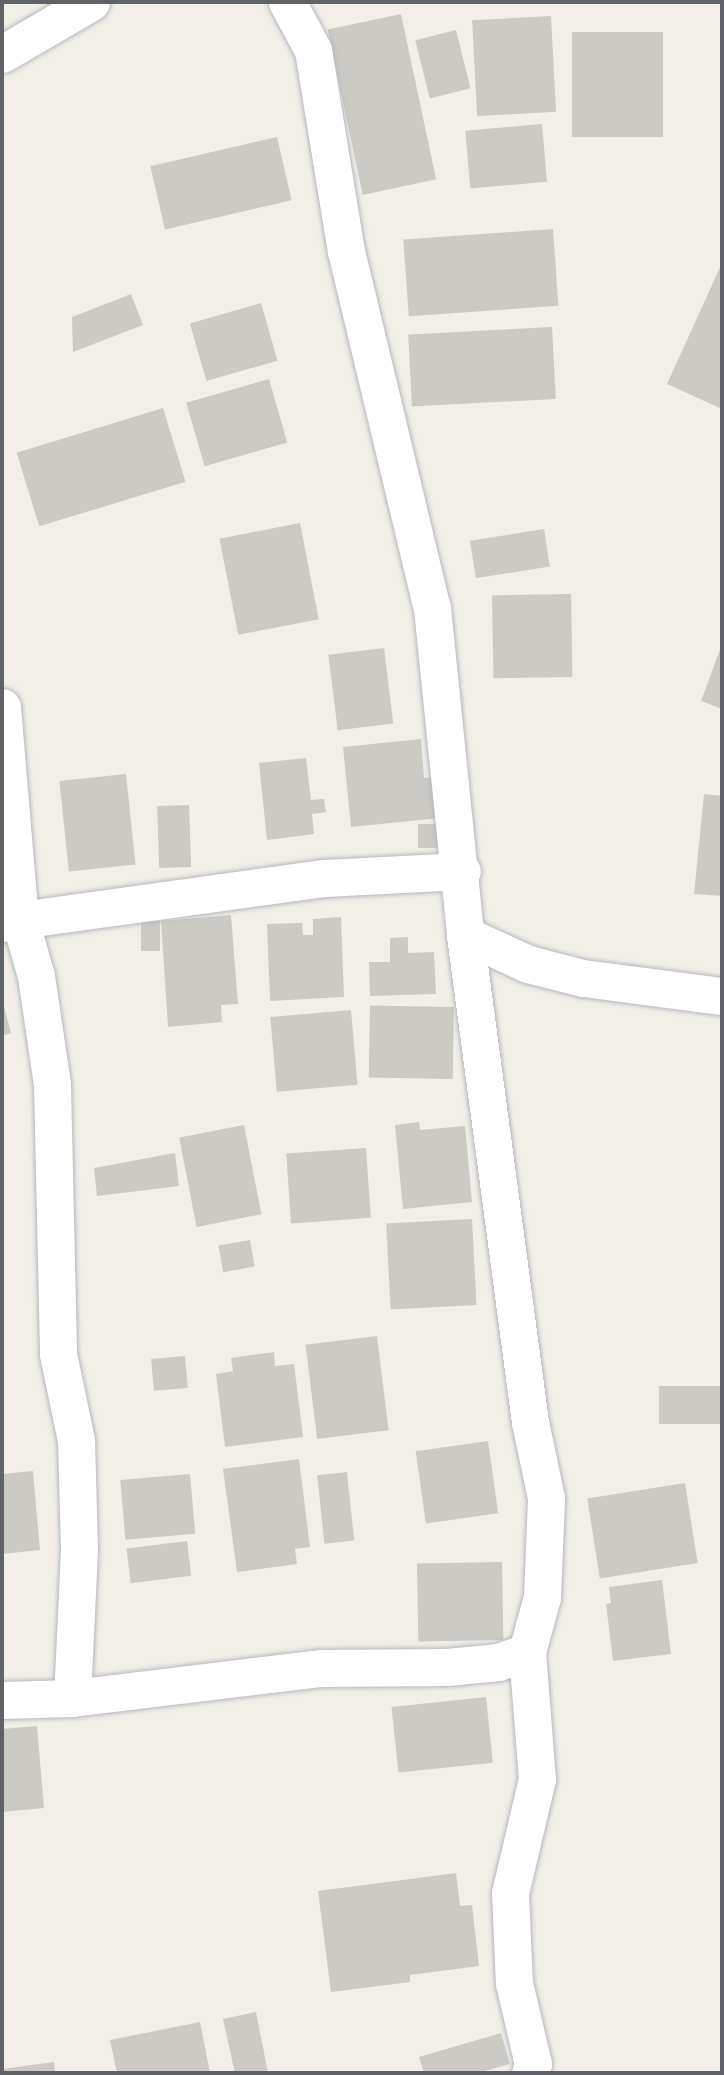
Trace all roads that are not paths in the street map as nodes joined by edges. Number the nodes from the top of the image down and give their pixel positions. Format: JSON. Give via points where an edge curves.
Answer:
{"nodes":[{"id":1,"x":92,"y":2,"type":"edge"},
{"id":2,"x":288,"y":2,"type":"edge"},
{"id":3,"x":2,"y":54,"type":"edge"},
{"id":4,"x":2,"y":707,"type":"edge"},
{"id":5,"x":462,"y":871,"type":"junction"},
{"id":6,"x":11,"y":921,"type":"edge"},
{"id":7,"x":465,"y":935,"type":"junction"},
{"id":8,"x":722,"y":996,"type":"edge"},
{"id":9,"x":527,"y":1652,"type":"junction"},
{"id":10,"x":72,"y":1698,"type":"junction"},
{"id":11,"x":2,"y":1700,"type":"edge"},
{"id":12,"x":530,"y":2073,"type":"edge"}],
"edges":[{"from":1,"to":3,"type":"street"},
{"from":2,"to":5,"type":"street","via":[[313,50],[346,251],[432,608]]},
{"from":4,"to":6,"type":"street"},
{"from":5,"to":6,"type":"street","via":[[324,878]]},
{"from":5,"to":7,"type":"street"},
{"from":6,"to":10,"type":"street","via":[[36,976],[52,1085],[58,1354],[76,1440],[79,1550]]},
{"from":7,"to":8,"type":"street","via":[[528,964],[583,978]]},
{"from":7,"to":9,"type":"street","via":[[530,1422],[546,1498],[542,1597]]},
{"from":9,"to":10,"type":"street","via":[[498,1662],[460,1666],[321,1668]]},
{"from":9,"to":12,"type":"street","via":[[537,1779],[510,1893],[514,1983],[533,2064]]},
{"from":10,"to":11,"type":"street"}]}
